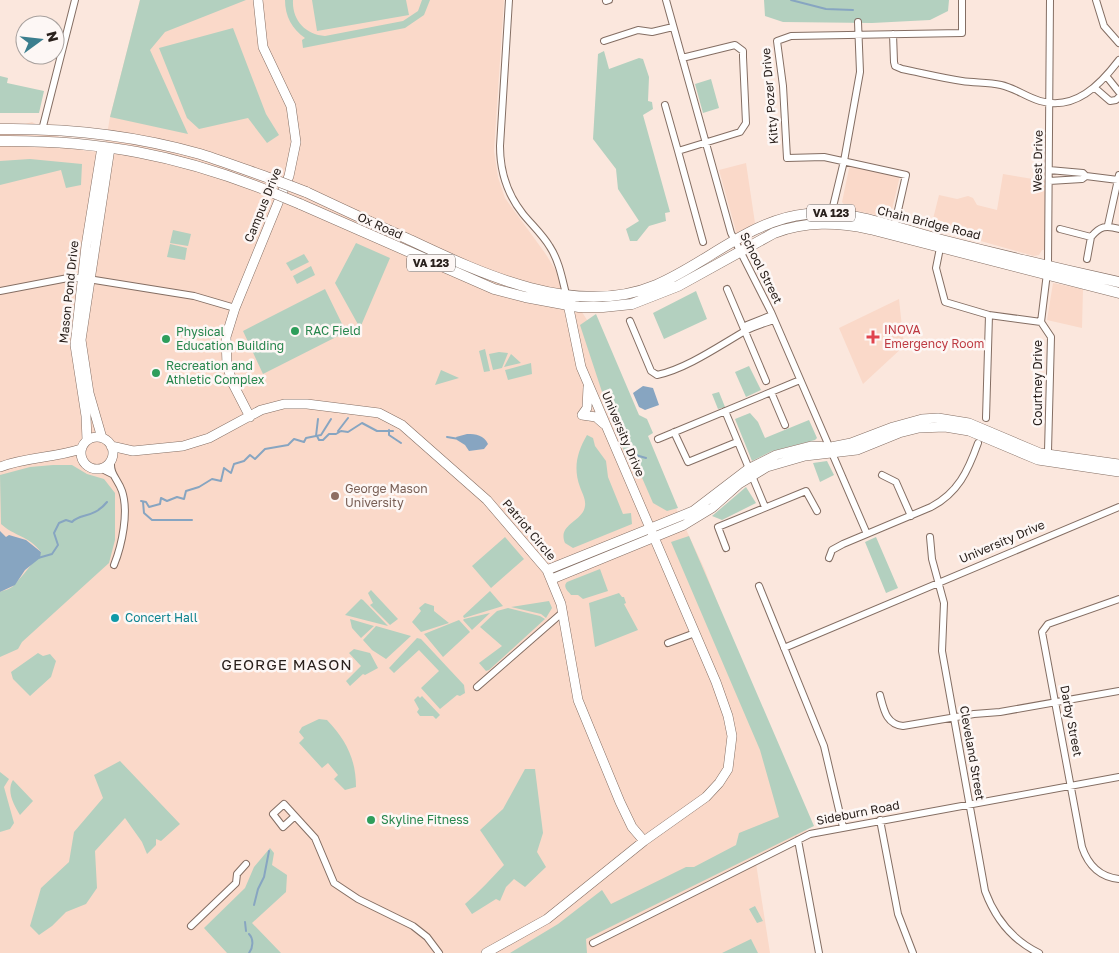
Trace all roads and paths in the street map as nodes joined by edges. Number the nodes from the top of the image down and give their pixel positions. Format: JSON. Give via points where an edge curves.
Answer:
{"nodes":[{"id":1,"x":75,"y":0,"type":"edge"},
{"id":2,"x":258,"y":0,"type":"edge"},
{"id":3,"x":509,"y":0,"type":"edge"},
{"id":4,"x":666,"y":0,"type":"edge"},
{"id":5,"x":962,"y":0,"type":"edge"},
{"id":6,"x":1050,"y":0,"type":"edge"},
{"id":7,"x":1096,"y":0,"type":"edge"},
{"id":8,"x":858,"y":22,"type":"dead end"},
{"id":9,"x":674,"y":26,"type":"junction"},
{"id":10,"x":893,"y":34,"type":"junction"},
{"id":11,"x":860,"y":35,"type":"junction"},
{"id":12,"x":604,"y":41,"type":"dead end"},
{"id":13,"x":1119,"y":43,"type":"edge"},
{"id":14,"x":682,"y":58,"type":"junction"},
{"id":15,"x":1119,"y":60,"type":"edge"},
{"id":16,"x":1107,"y":77,"type":"junction"},
{"id":17,"x":1095,"y":88,"type":"junction"},
{"id":18,"x":1119,"y":92,"type":"edge"},
{"id":19,"x":1119,"y":97,"type":"edge"},
{"id":20,"x":1050,"y":103,"type":"junction"},
{"id":21,"x":665,"y":105,"type":"dead end"},
{"id":22,"x":0,"y":129,"type":"edge"},
{"id":23,"x":42,"y":130,"type":"junction"},
{"id":24,"x":0,"y":141,"type":"edge"},
{"id":25,"x":17,"y":141,"type":"junction"},
{"id":26,"x":54,"y":141,"type":"junction"},
{"id":27,"x":706,"y":143,"type":"junction"},
{"id":28,"x":106,"y":147,"type":"junction"},
{"id":29,"x":678,"y":151,"type":"junction"},
{"id":30,"x":844,"y":161,"type":"junction"},
{"id":31,"x":1049,"y":170,"type":"junction"},
{"id":32,"x":1086,"y":176,"type":"junction"},
{"id":33,"x":1119,"y":178,"type":"edge"},
{"id":34,"x":1049,"y":181,"type":"junction"},
{"id":35,"x":831,"y":218,"type":"junction"},
{"id":36,"x":1108,"y":225,"type":"junction"},
{"id":37,"x":1060,"y":229,"type":"dead end"},
{"id":38,"x":1119,"y":229,"type":"edge"},
{"id":39,"x":893,"y":231,"type":"junction"},
{"id":40,"x":1091,"y":237,"type":"junction"},
{"id":41,"x":704,"y":242,"type":"dead end"},
{"id":42,"x":737,"y":246,"type":"junction"},
{"id":43,"x":940,"y":248,"type":"junction"},
{"id":44,"x":1087,"y":259,"type":"dead end"},
{"id":45,"x":1047,"y":270,"type":"junction"},
{"id":46,"x":86,"y":278,"type":"junction"},
{"id":47,"x":1119,"y":282,"type":"edge"},
{"id":48,"x":727,"y":289,"type":"dead end"},
{"id":49,"x":0,"y":292,"type":"edge"},
{"id":50,"x":1119,"y":293,"type":"edge"},
{"id":51,"x":566,"y":294,"type":"junction"},
{"id":52,"x":569,"y":306,"type":"junction"},
{"id":53,"x":235,"y":308,"type":"junction"},
{"id":54,"x":989,"y":315,"type":"junction"},
{"id":55,"x":773,"y":318,"type":"junction"},
{"id":56,"x":630,"y":321,"type":"dead end"},
{"id":57,"x":1040,"y":322,"type":"junction"},
{"id":58,"x":745,"y":331,"type":"junction"},
{"id":59,"x":766,"y":380,"type":"dead end"},
{"id":60,"x":800,"y":380,"type":"junction"},
{"id":61,"x":588,"y":383,"type":"junction"},
{"id":62,"x":771,"y":392,"type":"junction"},
{"id":63,"x":725,"y":411,"type":"junction"},
{"id":64,"x":250,"y":417,"type":"junction"},
{"id":65,"x":986,"y":418,"type":"dead end"},
{"id":66,"x":785,"y":425,"type":"dead end"},
{"id":67,"x":606,"y":426,"type":"junction"},
{"id":68,"x":674,"y":432,"type":"junction"},
{"id":69,"x":102,"y":438,"type":"junction"},
{"id":70,"x":658,"y":439,"type":"dead end"},
{"id":71,"x":87,"y":440,"type":"junction"},
{"id":72,"x":736,"y":442,"type":"junction"},
{"id":73,"x":978,"y":443,"type":"dead end"},
{"id":74,"x":111,"y":446,"type":"junction"},
{"id":75,"x":81,"y":449,"type":"junction"},
{"id":76,"x":832,"y":450,"type":"junction"},
{"id":77,"x":133,"y":451,"type":"junction"},
{"id":78,"x":1048,"y":451,"type":"dead end"},
{"id":79,"x":61,"y":456,"type":"junction"},
{"id":80,"x":82,"y":460,"type":"junction"},
{"id":81,"x":112,"y":460,"type":"junction"},
{"id":82,"x":1119,"y":464,"type":"edge"},
{"id":83,"x":0,"y":466,"type":"edge"},
{"id":84,"x":102,"y":469,"type":"junction"},
{"id":85,"x":750,"y":472,"type":"junction"},
{"id":86,"x":1119,"y":472,"type":"edge"},
{"id":87,"x":882,"y":475,"type":"dead end"},
{"id":88,"x":114,"y":477,"type":"junction"},
{"id":89,"x":765,"y":507,"type":"junction"},
{"id":90,"x":1119,"y":507,"type":"edge"},
{"id":91,"x":817,"y":511,"type":"dead end"},
{"id":92,"x":911,"y":516,"type":"junction"},
{"id":93,"x":652,"y":534,"type":"junction"},
{"id":94,"x":868,"y":534,"type":"junction"},
{"id":95,"x":930,"y":538,"type":"dead end"},
{"id":96,"x":726,"y":548,"type":"dead end"},
{"id":97,"x":829,"y":558,"type":"dead end"},
{"id":98,"x":114,"y":564,"type":"dead end"},
{"id":99,"x":547,"y":570,"type":"junction"},
{"id":100,"x":552,"y":579,"type":"junction"},
{"id":101,"x":939,"y":582,"type":"junction"},
{"id":102,"x":759,"y":586,"type":"dead end"},
{"id":103,"x":1119,"y":598,"type":"edge"},
{"id":104,"x":563,"y":612,"type":"junction"},
{"id":105,"x":695,"y":633,"type":"junction"},
{"id":106,"x":668,"y":643,"type":"dead end"},
{"id":107,"x":784,"y":648,"type":"junction"},
{"id":108,"x":477,"y":687,"type":"dead end"},
{"id":109,"x":1119,"y":691,"type":"edge"},
{"id":110,"x":880,"y":695,"type":"dead end"},
{"id":111,"x":1056,"y":702,"type":"junction"},
{"id":112,"x":954,"y":717,"type":"junction"},
{"id":113,"x":1119,"y":777,"type":"edge"},
{"id":114,"x":1071,"y":785,"type":"junction"},
{"id":115,"x":970,"y":804,"type":"junction"},
{"id":116,"x":295,"y":816,"type":"dead end"},
{"id":117,"x":880,"y":820,"type":"junction"},
{"id":118,"x":843,"y":826,"type":"junction"},
{"id":119,"x":798,"y":840,"type":"junction"},
{"id":120,"x":644,"y":841,"type":"junction"},
{"id":121,"x":246,"y":864,"type":"dead end"},
{"id":122,"x":1119,"y":879,"type":"edge"},
{"id":123,"x":191,"y":926,"type":"dead end"},
{"id":124,"x":594,"y":943,"type":"dead end"},
{"id":125,"x":496,"y":951,"type":"edge"},
{"id":126,"x":439,"y":953,"type":"edge"},
{"id":127,"x":486,"y":953,"type":"edge"},
{"id":128,"x":819,"y":953,"type":"edge"},
{"id":129,"x":914,"y":953,"type":"edge"},
{"id":130,"x":1039,"y":953,"type":"edge"}],
"edges":[{"from":1,"to":23,"type":"street"},
{"from":2,"to":53,"type":"street","name":"Campus Drive","via":[[263,47],[291,106],[296,142],[289,176]]},
{"from":3,"to":51,"type":"street","name":"University Drive","via":[[501,166],[515,203],[555,255]]},
{"from":4,"to":9,"type":"street","name":"School Street"},
{"from":5,"to":10,"type":"street","name":"Kitty Pozer Drive","via":[[962,33]]},
{"from":6,"to":20,"type":"street","name":"West Drive"},
{"from":7,"to":13,"type":"street","via":[[1104,26]]},
{"from":8,"to":11,"type":"street"},
{"from":9,"to":12,"type":"street","via":[[652,32],[638,30]]},
{"from":9,"to":14,"type":"street","name":"School Street"},
{"from":10,"to":11,"type":"street","name":"Kitty Pozer Drive"},
{"from":10,"to":20,"type":"street","via":[[895,66],[964,81],[1001,85]]},
{"from":11,"to":30,"type":"street","via":[[860,72]]},
{"from":11,"to":30,"type":"street","name":"Kitty Pozer Drive","via":[[791,36],[777,41],[787,158],[824,157]]},
{"from":14,"to":27,"type":"street","name":"School Street"},
{"from":14,"to":27,"type":"street","via":[[730,45],[743,51],[746,124],[740,132]]},
{"from":15,"to":16,"type":"street"},
{"from":16,"to":17,"type":"street"},
{"from":16,"to":18,"type":"street"},
{"from":17,"to":19,"type":"street","via":[[1110,101]]},
{"from":17,"to":20,"type":"street","via":[[1073,100]]},
{"from":20,"to":31,"type":"street","name":"West Drive"},
{"from":21,"to":29,"type":"street"},
{"from":22,"to":23,"type":"main road","name":"Ox Road","number":"VA 123"},
{"from":23,"to":25,"type":"main road","via":[[32,138]]},
{"from":23,"to":26,"type":"main road"},
{"from":23,"to":51,"type":"main road","name":"Ox Road","number":"VA 123","bridge":true,"via":[[99,135],[199,154],[306,192],[492,277]]},
{"from":24,"to":25,"type":"main road","name":"Ox Road","number":"VA 123"},
{"from":25,"to":26,"type":"main road","name":"Ox Road","number":"VA 123"},
{"from":26,"to":28,"type":"main road","name":"Ox Road","number":"VA 123"},
{"from":27,"to":29,"type":"street"},
{"from":27,"to":42,"type":"street","name":"School Street"},
{"from":28,"to":46,"type":"street","name":"Mason Pond Drive"},
{"from":28,"to":52,"type":"main road","name":"Ox Road","number":"VA 123","bridge":true,"via":[[183,161],[221,172],[494,289]]},
{"from":29,"to":41,"type":"street"},
{"from":30,"to":35,"type":"street"},
{"from":30,"to":39,"type":"street","via":[[906,176]]},
{"from":31,"to":32,"type":"street","via":[[1083,172]]},
{"from":31,"to":34,"type":"street","name":"West Drive"},
{"from":32,"to":33,"type":"street"},
{"from":32,"to":34,"type":"street"},
{"from":33,"to":36,"type":"street"},
{"from":34,"to":45,"type":"street","name":"West Drive"},
{"from":35,"to":39,"type":"main road","name":"Chain Bridge Road","number":"VA 123","via":[[870,229]]},
{"from":35,"to":42,"type":"main road","name":"Chain Bridge Road","number":"VA 123","via":[[807,214],[786,218],[762,226]]},
{"from":36,"to":38,"type":"street"},
{"from":36,"to":40,"type":"street"},
{"from":37,"to":40,"type":"street"},
{"from":39,"to":43,"type":"main road","name":"Chain Bridge Road","number":"VA 123"},
{"from":39,"to":45,"type":"main road","name":"Chain Bridge Road","number":"VA 123"},
{"from":40,"to":44,"type":"street"},
{"from":42,"to":51,"type":"main road","name":"Ox Road","number":"VA 123","via":[[643,290],[606,296]]},
{"from":42,"to":52,"type":"main road","name":"Ox Road","number":"VA 123","via":[[655,296],[614,306]]},
{"from":42,"to":55,"type":"street","name":"School Street"},
{"from":43,"to":45,"type":"main road","name":"Chain Bridge Road","number":"VA 123"},
{"from":43,"to":54,"type":"street","name":"Courtney Drive","via":[[936,268],[945,302]]},
{"from":45,"to":47,"type":"main road","name":"Chain Bridge Road","number":"VA 123"},
{"from":45,"to":50,"type":"main road","name":"Chain Bridge Road","number":"VA 123"},
{"from":45,"to":57,"type":"street","name":"West Drive"},
{"from":46,"to":49,"type":"street","via":[[58,279]]},
{"from":46,"to":53,"type":"street","via":[[194,296]]},
{"from":46,"to":69,"type":"street","name":"Mason Pond Drive","via":[[82,357]]},
{"from":46,"to":71,"type":"street","name":"Mason Pond Drive","via":[[75,345]]},
{"from":48,"to":58,"type":"street"},
{"from":51,"to":52,"type":"street","name":"University Drive"},
{"from":52,"to":61,"type":"street","name":"University Drive","via":[[577,355]]},
{"from":53,"to":64,"type":"street","name":"Campus Drive","via":[[226,337],[228,365]]},
{"from":54,"to":57,"type":"street","name":"Courtney Drive"},
{"from":54,"to":65,"type":"street"},
{"from":55,"to":58,"type":"street","via":[[747,325]]},
{"from":55,"to":60,"type":"street","name":"School Street"},
{"from":56,"to":58,"type":"street","via":[[651,371],[657,375],[732,341]]},
{"from":57,"to":78,"type":"street","name":"Courtney Drive","via":[[1050,337]]},
{"from":58,"to":59,"type":"street"},
{"from":60,"to":62,"type":"street"},
{"from":60,"to":76,"type":"street","name":"School Street"},
{"from":61,"to":67,"type":"street","name":"University Drive"},
{"from":61,"to":67,"type":"street","via":[[587,408],[582,415],[596,417]]},
{"from":62,"to":63,"type":"street"},
{"from":62,"to":66,"type":"street"},
{"from":63,"to":68,"type":"street"},
{"from":63,"to":72,"type":"street"},
{"from":64,"to":77,"type":"street","name":"Patriot Circle","via":[[183,446]]},
{"from":64,"to":99,"type":"street","name":"Patriot Circle","via":[[266,408],[294,403],[379,412],[393,419],[486,500]]},
{"from":67,"to":93,"type":"street","name":"University Drive"},
{"from":68,"to":70,"type":"street"},
{"from":68,"to":72,"type":"street","via":[[688,462]]},
{"from":69,"to":71,"type":"street"},
{"from":69,"to":74,"type":"street","name":"Patriot Circle"},
{"from":71,"to":75,"type":"street"},
{"from":72,"to":85,"type":"street"},
{"from":73,"to":92,"type":"street","via":[[966,473],[954,491],[939,503]]},
{"from":74,"to":77,"type":"street","name":"Patriot Circle"},
{"from":74,"to":81,"type":"street"},
{"from":75,"to":79,"type":"street"},
{"from":75,"to":80,"type":"street"},
{"from":76,"to":82,"type":"street","via":[[909,421],[938,418],[980,426],[1040,452]]},
{"from":76,"to":85,"type":"street"},
{"from":76,"to":86,"type":"street","via":[[857,450],[910,430],[945,427],[982,435],[1038,460]]},
{"from":76,"to":94,"type":"street","name":"School Street"},
{"from":77,"to":81,"type":"street"},
{"from":79,"to":80,"type":"street"},
{"from":79,"to":83,"type":"street"},
{"from":80,"to":84,"type":"street","via":[[90,468]]},
{"from":81,"to":84,"type":"street"},
{"from":81,"to":88,"type":"street"},
{"from":84,"to":88,"type":"street"},
{"from":85,"to":89,"type":"street"},
{"from":85,"to":93,"type":"street","via":[[700,516]]},
{"from":87,"to":92,"type":"street","via":[[896,482]]},
{"from":88,"to":98,"type":"street","via":[[122,492],[124,532]]},
{"from":89,"to":91,"type":"street","via":[[806,491]]},
{"from":89,"to":96,"type":"street","via":[[718,527]]},
{"from":90,"to":101,"type":"street","name":"University Drive"},
{"from":92,"to":94,"type":"street"},
{"from":93,"to":99,"type":"street"},
{"from":93,"to":100,"type":"street"},
{"from":93,"to":105,"type":"street","name":"University Drive"},
{"from":94,"to":97,"type":"street","via":[[832,550]]},
{"from":95,"to":101,"type":"street","name":"Cleveland Street"},
{"from":99,"to":100,"type":"street","name":"Patriot Circle"},
{"from":100,"to":104,"type":"street","name":"Patriot Circle"},
{"from":101,"to":107,"type":"street","name":"University Drive"},
{"from":101,"to":112,"type":"street","name":"Cleveland Street","via":[[945,609],[942,651]]},
{"from":102,"to":107,"type":"street"},
{"from":103,"to":111,"type":"street","name":"Darby Street","via":[[1048,624],[1043,629]]},
{"from":104,"to":108,"type":"street"},
{"from":104,"to":120,"type":"street","name":"Patriot Circle","via":[[578,700],[620,802],[632,827]]},
{"from":105,"to":106,"type":"street"},
{"from":105,"to":120,"type":"street","name":"University Drive","via":[[729,723],[731,754],[728,769],[706,797]]},
{"from":107,"to":118,"type":"street","via":[[824,746]]},
{"from":109,"to":111,"type":"street"},
{"from":110,"to":112,"type":"street","via":[[887,717],[898,725]]},
{"from":111,"to":112,"type":"street"},
{"from":111,"to":114,"type":"street","name":"Darby Street"},
{"from":112,"to":115,"type":"street","name":"Cleveland Street"},
{"from":113,"to":114,"type":"street","name":"Sideburn Road"},
{"from":114,"to":115,"type":"street","name":"Sideburn Road"},
{"from":114,"to":122,"type":"street","name":"Darby Street","via":[[1084,854],[1100,872]]},
{"from":115,"to":117,"type":"street","name":"Sideburn Road"},
{"from":115,"to":130,"type":"street","name":"Cleveland Street","via":[[989,901],[1013,936]]},
{"from":116,"to":126,"type":"street","via":[[315,838],[334,883],[358,899],[414,926]]},
{"from":117,"to":118,"type":"street","name":"Sideburn Road"},
{"from":117,"to":129,"type":"street","via":[[898,914]]},
{"from":118,"to":119,"type":"street","name":"Sideburn Road"},
{"from":119,"to":124,"type":"street","name":"Sideburn Road"},
{"from":119,"to":128,"type":"street"},
{"from":120,"to":125,"type":"street","via":[[547,919]]},
{"from":121,"to":123,"type":"street","via":[[237,874],[236,883]]},
{"from":125,"to":127,"type":"street"}]}
